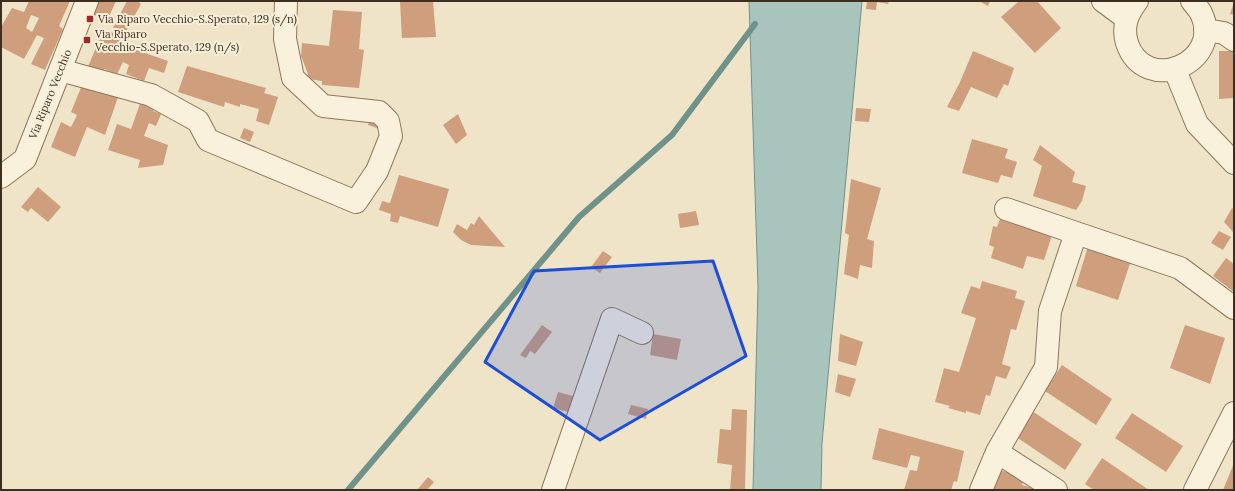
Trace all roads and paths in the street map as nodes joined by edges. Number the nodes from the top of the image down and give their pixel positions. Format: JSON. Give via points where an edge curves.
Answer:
{"nodes":[{"id":1,"x":87,"y":1,"type":"edge"},
{"id":2,"x":286,"y":1,"type":"edge"},
{"id":3,"x":1103,"y":1,"type":"edge"},
{"id":4,"x":1192,"y":1,"type":"edge"},
{"id":5,"x":1132,"y":9,"type":"edge"},
{"id":6,"x":1205,"y":30,"type":"junction"},
{"id":7,"x":1234,"y":40,"type":"edge"},
{"id":8,"x":60,"y":70,"type":"junction"},
{"id":9,"x":1175,"y":70,"type":"junction"},
{"id":10,"x":1234,"y":164,"type":"edge"},
{"id":11,"x":1,"y":177,"type":"edge"},
{"id":12,"x":1006,"y":209,"type":"dead end"},
{"id":13,"x":1076,"y":233,"type":"junction"},
{"id":14,"x":1234,"y":308,"type":"edge"},
{"id":15,"x":642,"y":333,"type":"dead end"},
{"id":16,"x":1234,"y":413,"type":"edge"},
{"id":17,"x":997,"y":452,"type":"junction"},
{"id":18,"x":553,"y":490,"type":"edge"},
{"id":19,"x":981,"y":490,"type":"edge"},
{"id":20,"x":1056,"y":490,"type":"edge"},
{"id":21,"x":1195,"y":490,"type":"edge"}],
"edges":[{"from":1,"to":8,"type":"street","name":"Via Riparo Vecchio"},
{"from":2,"to":8,"type":"street","via":[[285,39],[293,78],[323,106],[379,112],[388,121],[391,136],[377,171],[356,202],[208,140],[198,121],[150,95]]},
{"from":3,"to":5,"type":"street"},
{"from":4,"to":6,"type":"street","via":[[1201,13]]},
{"from":5,"to":9,"type":"street","via":[[1125,35],[1130,51],[1142,64],[1158,71]]},
{"from":6,"to":7,"type":"street","via":[[1224,33]]},
{"from":6,"to":9,"type":"street","via":[[1201,48],[1190,62]]},
{"from":8,"to":11,"type":"street","name":"Via Riparo Vecchio","via":[[25,159]]},
{"from":9,"to":10,"type":"street","via":[[1197,124]]},
{"from":12,"to":13,"type":"street"},
{"from":13,"to":14,"type":"street","via":[[1180,268]]},
{"from":13,"to":17,"type":"street","via":[[1050,312],[1046,366]]},
{"from":15,"to":18,"type":"street","via":[[612,319]]},
{"from":16,"to":21,"type":"street"},
{"from":17,"to":19,"type":"street"},
{"from":17,"to":20,"type":"street"}]}
